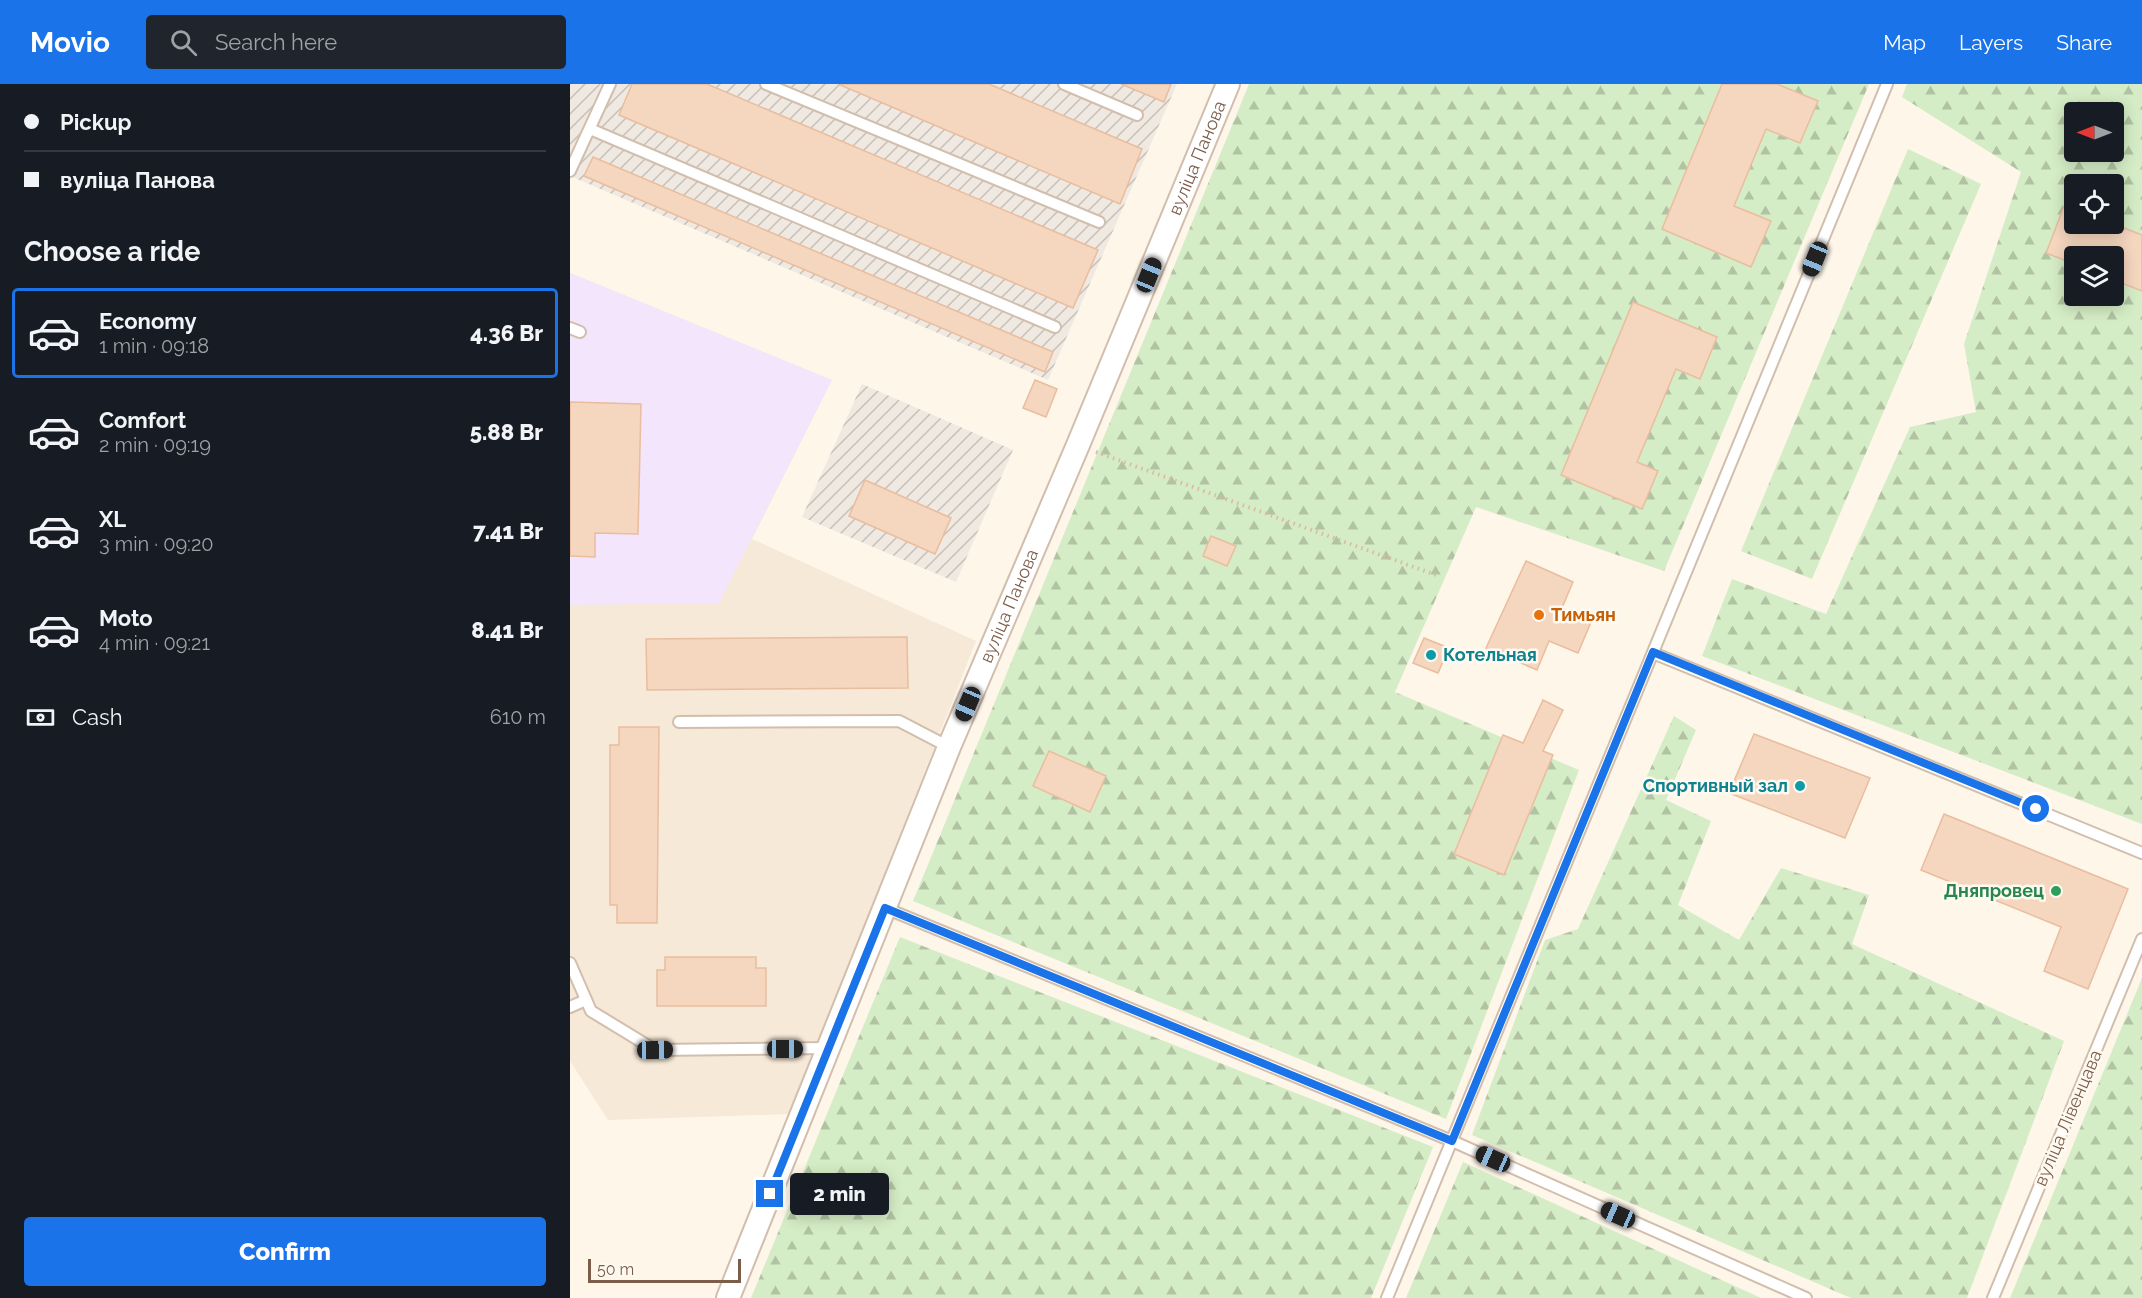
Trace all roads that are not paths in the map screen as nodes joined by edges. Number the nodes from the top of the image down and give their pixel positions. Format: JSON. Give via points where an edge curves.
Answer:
{"nodes":[{"id":1,"x":610,"y":84,"type":"edge"},
{"id":2,"x":766,"y":84,"type":"edge"},
{"id":3,"x":1064,"y":84,"type":"edge"},
{"id":4,"x":1228,"y":84,"type":"edge"},
{"id":5,"x":1887,"y":84,"type":"edge"},
{"id":6,"x":1137,"y":115,"type":"dead end"},
{"id":7,"x":590,"y":129,"type":"junction"},
{"id":8,"x":570,"y":171,"type":"edge"},
{"id":9,"x":1099,"y":222,"type":"dead end"},
{"id":10,"x":1055,"y":327,"type":"dead end"},
{"id":11,"x":1653,"y":652,"type":"junction"},
{"id":12,"x":679,"y":722,"type":"dead end"},
{"id":13,"x":949,"y":747,"type":"junction"},
{"id":14,"x":2142,"y":853,"type":"edge"},
{"id":15,"x":885,"y":908,"type":"junction"},
{"id":16,"x":2142,"y":939,"type":"edge"},
{"id":17,"x":570,"y":963,"type":"edge"},
{"id":18,"x":586,"y":1000,"type":"junction"},
{"id":19,"x":570,"y":1007,"type":"edge"},
{"id":20,"x":829,"y":1048,"type":"junction"},
{"id":21,"x":1452,"y":1141,"type":"junction"},
{"id":22,"x":728,"y":1298,"type":"edge"},
{"id":23,"x":1387,"y":1298,"type":"edge"},
{"id":24,"x":1806,"y":1298,"type":"edge"},
{"id":25,"x":1993,"y":1298,"type":"edge"}],
"edges":[{"from":1,"to":7,"type":"lane"},
{"from":2,"to":9,"type":"lane"},
{"from":3,"to":6,"type":"lane"},
{"from":4,"to":13,"type":"street","name":"вуліца Панова"},
{"from":5,"to":11,"type":"lane"},
{"from":7,"to":8,"type":"lane"},
{"from":7,"to":10,"type":"lane"},
{"from":11,"to":14,"type":"lane"},
{"from":11,"to":21,"type":"lane"},
{"from":12,"to":13,"type":"lane","via":[[899,721]]},
{"from":13,"to":15,"type":"street","name":"вуліца Панова"},
{"from":15,"to":20,"type":"street","name":"вуліца Панова"},
{"from":15,"to":21,"type":"lane"},
{"from":16,"to":25,"type":"lane","name":"вуліца Лівенцава"},
{"from":17,"to":18,"type":"lane"},
{"from":18,"to":19,"type":"lane"},
{"from":18,"to":20,"type":"lane","via":[[591,1011],[655,1050]]},
{"from":20,"to":22,"type":"street","name":"вуліца Панова"},
{"from":21,"to":23,"type":"lane"},
{"from":21,"to":24,"type":"lane"}]}
